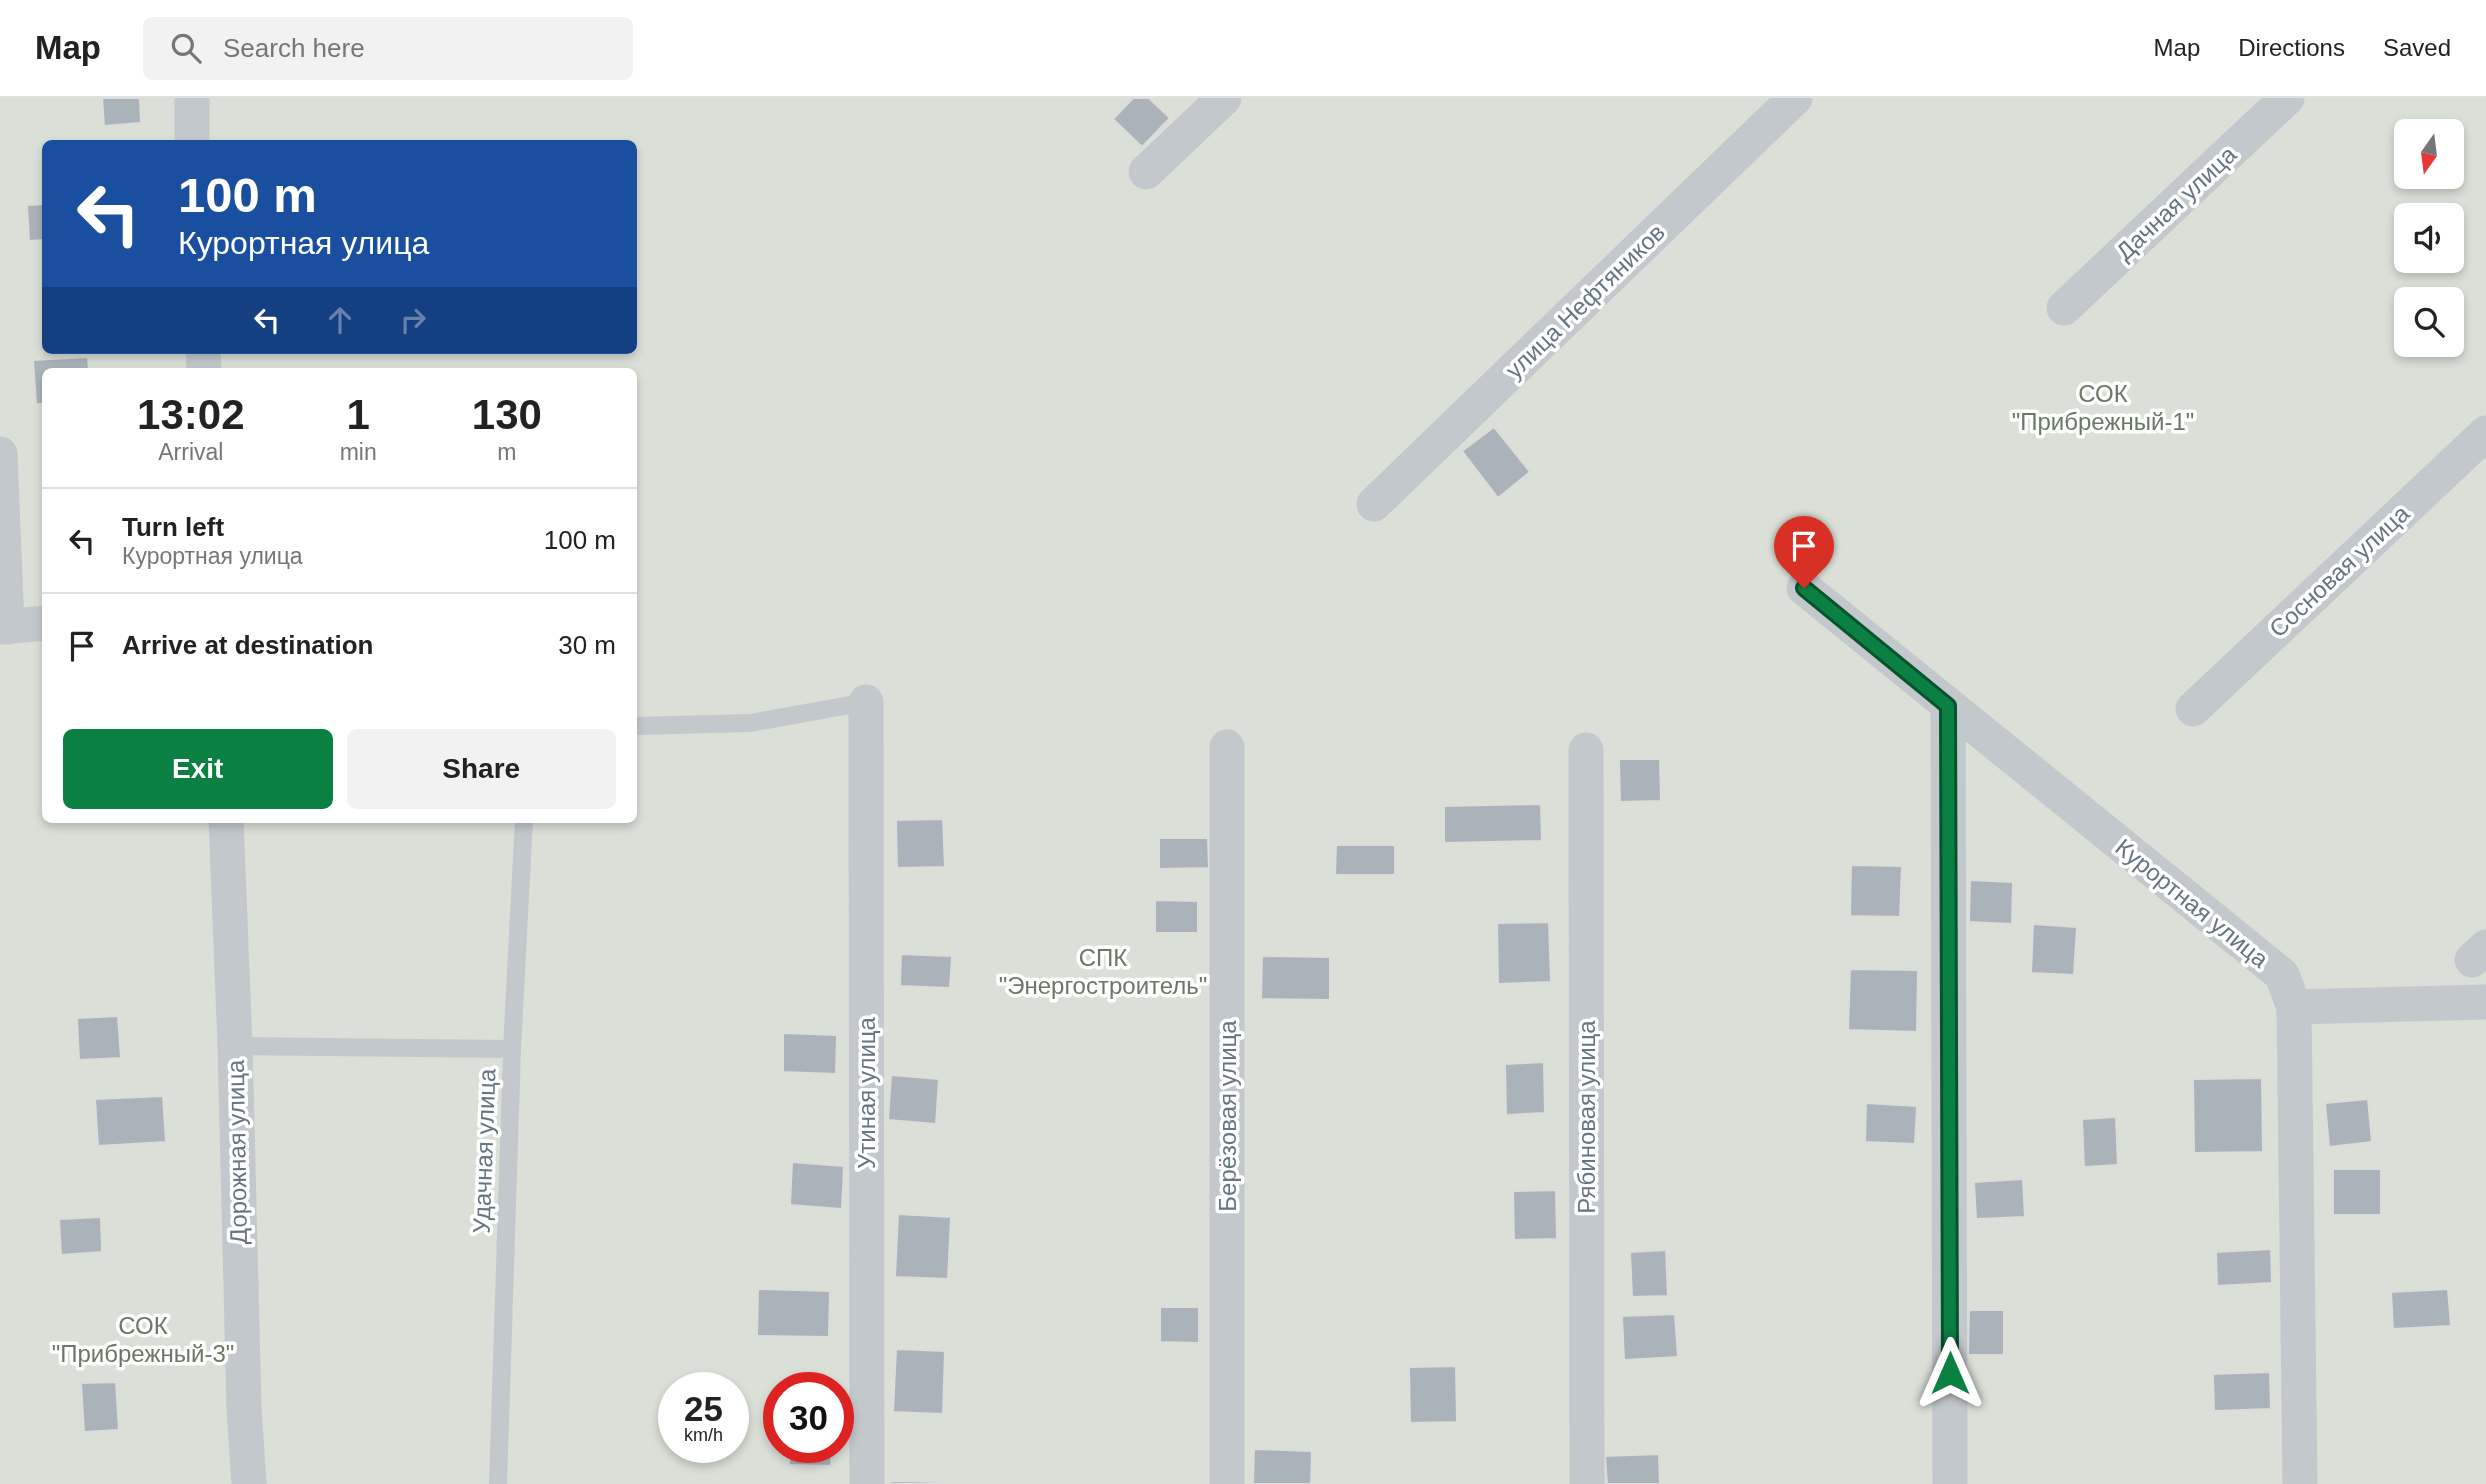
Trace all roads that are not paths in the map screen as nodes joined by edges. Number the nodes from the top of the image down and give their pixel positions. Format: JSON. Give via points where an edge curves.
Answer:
{"nodes":[{"id":1,"x":192,"y":98,"type":"edge"},
{"id":2,"x":1224,"y":98,"type":"edge"},
{"id":3,"x":1795,"y":98,"type":"edge"},
{"id":4,"x":2287,"y":98,"type":"edge"},
{"id":5,"x":192,"y":140,"type":"edge"},
{"id":6,"x":1146,"y":172,"type":"dead end"},
{"id":7,"x":2064,"y":308,"type":"dead end"},
{"id":8,"x":2486,"y":433,"type":"edge"},
{"id":9,"x":0,"y":454,"type":"edge"},
{"id":10,"x":1374,"y":504,"type":"dead end"},
{"id":11,"x":1804,"y":588,"type":"dead end"},
{"id":12,"x":42,"y":624,"type":"edge"},
{"id":13,"x":3,"y":627,"type":"edge"},
{"id":14,"x":866,"y":702,"type":"joint"},
{"id":15,"x":1948,"y":706,"type":"junction"},
{"id":16,"x":2193,"y":709,"type":"dead end"},
{"id":17,"x":637,"y":726,"type":"edge"},
{"id":18,"x":1227,"y":747,"type":"dead end"},
{"id":19,"x":1586,"y":750,"type":"dead end"},
{"id":20,"x":226,"y":823,"type":"edge"},
{"id":21,"x":524,"y":823,"type":"edge"},
{"id":22,"x":2486,"y":1002,"type":"edge"},
{"id":23,"x":2294,"y":1007,"type":"junction"},
{"id":24,"x":235,"y":1046,"type":"junction"},
{"id":25,"x":512,"y":1049,"type":"junction"},
{"id":26,"x":250,"y":1484,"type":"edge"},
{"id":27,"x":498,"y":1484,"type":"edge"},
{"id":28,"x":867,"y":1484,"type":"edge"},
{"id":29,"x":1227,"y":1484,"type":"edge"},
{"id":30,"x":1587,"y":1484,"type":"edge"},
{"id":31,"x":1950,"y":1484,"type":"edge"},
{"id":32,"x":2300,"y":1484,"type":"edge"}],
"edges":[{"from":1,"to":5,"type":"street"},
{"from":2,"to":6,"type":"street"},
{"from":3,"to":10,"type":"street","name":"улица Нефтяников"},
{"from":4,"to":7,"type":"street","name":"Дачная улица"},
{"from":8,"to":16,"type":"street","name":"Сосновая улица"},
{"from":9,"to":13,"type":"street"},
{"from":11,"to":15,"type":"street","name":"Курортная улица"},
{"from":12,"to":13,"type":"street"},
{"from":14,"to":17,"type":"lane","via":[[750,723]]},
{"from":14,"to":28,"type":"street","name":"Утиная улица"},
{"from":15,"to":23,"type":"street","name":"Курортная улица","via":[[2282,975]]},
{"from":15,"to":31,"type":"street"},
{"from":18,"to":29,"type":"street","name":"Берёзовая улица"},
{"from":19,"to":30,"type":"street","name":"Рябиновая улица"},
{"from":20,"to":24,"type":"street","name":"Дорожная улица"},
{"from":21,"to":25,"type":"lane","name":"Удачная улица"},
{"from":22,"to":23,"type":"street"},
{"from":23,"to":32,"type":"street","name":"Курортная улица"},
{"from":24,"to":25,"type":"lane"},
{"from":24,"to":26,"type":"street","name":"Дорожная улица"},
{"from":25,"to":27,"type":"lane","name":"Удачная улица"}]}
